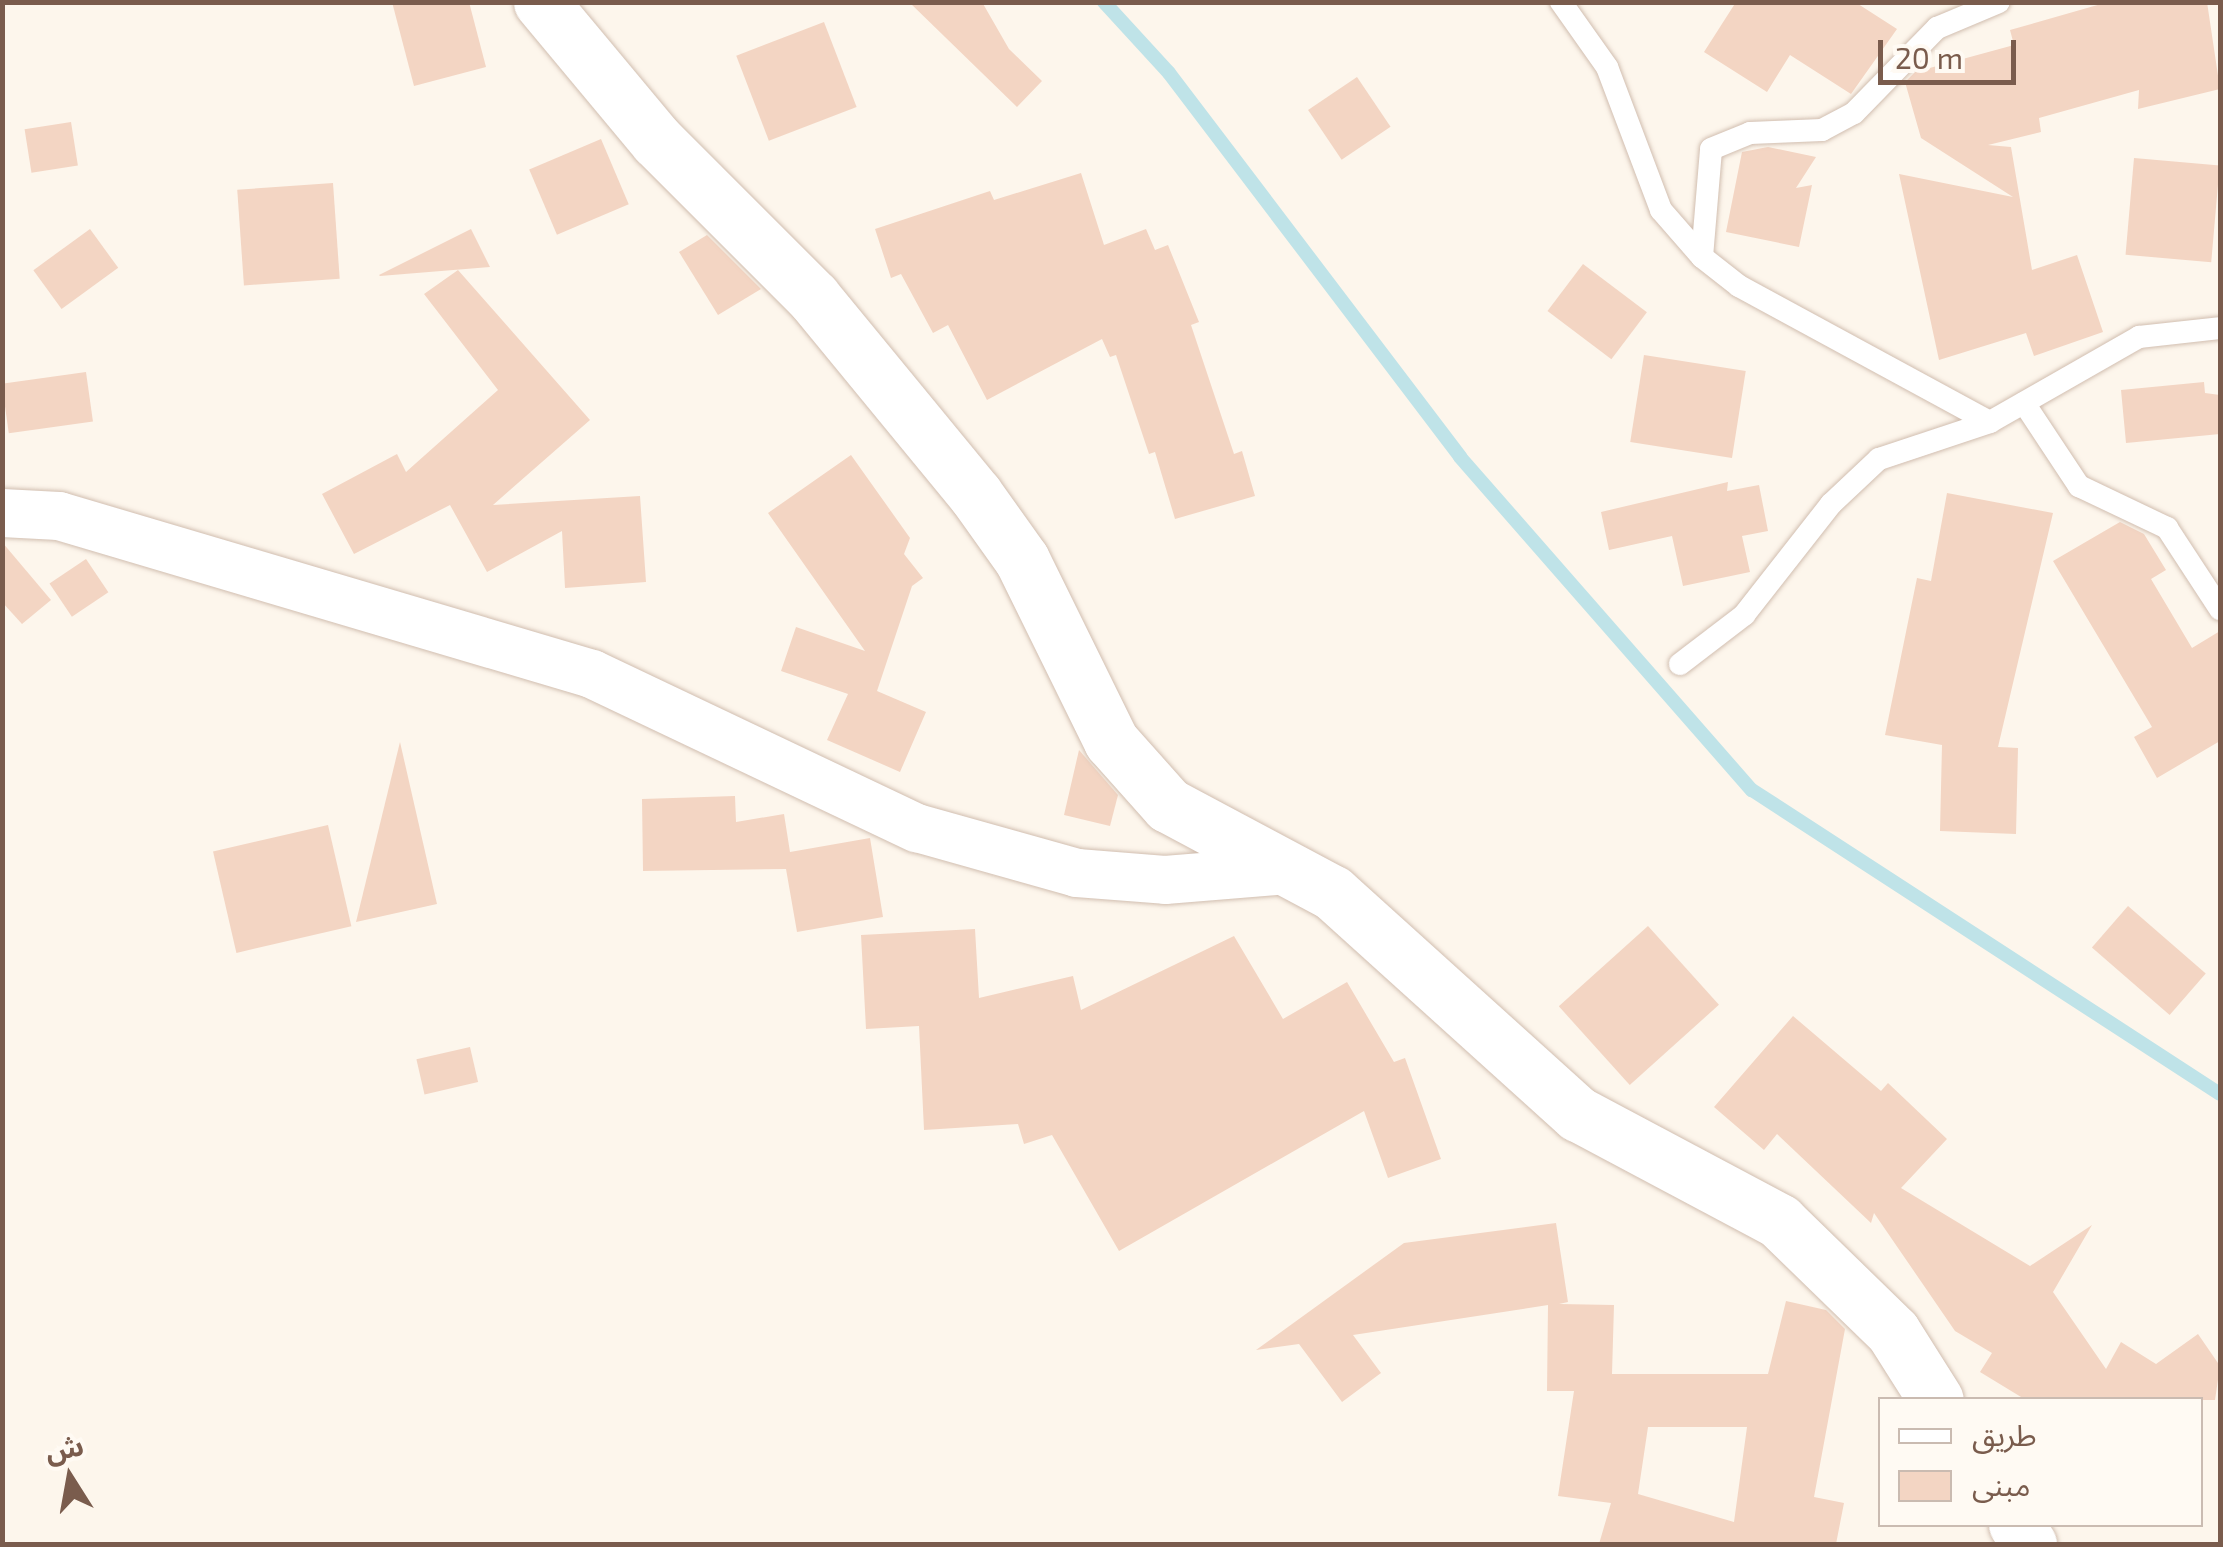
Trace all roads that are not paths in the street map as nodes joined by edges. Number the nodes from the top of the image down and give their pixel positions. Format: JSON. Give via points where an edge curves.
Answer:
{"nodes":[{"id":1,"x":541,"y":2,"type":"edge"},
{"id":2,"x":1561,"y":2,"type":"edge"},
{"id":3,"x":1998,"y":2,"type":"edge"},
{"id":4,"x":1702,"y":257,"type":"junction"},
{"id":5,"x":2220,"y":328,"type":"edge"},
{"id":6,"x":2024,"y":404,"type":"junction"},
{"id":7,"x":1990,"y":422,"type":"junction"},
{"id":8,"x":2,"y":513,"type":"edge"},
{"id":9,"x":2220,"y":609,"type":"edge"},
{"id":10,"x":1680,"y":664,"type":"dead end"},
{"id":11,"x":1288,"y":870,"type":"junction"},
{"id":12,"x":1934,"y":1397,"type":"edge"}],
"edges":[{"from":1,"to":11,"type":"street","via":[[657,141],[813,297],[975,494],[1022,560],[1111,741],[1168,805]]},
{"from":2,"to":4,"type":"lane","via":[[1607,67],[1660,210]]},
{"from":3,"to":4,"type":"lane","via":[[1937,28],[1854,113],[1822,130],[1750,134],[1711,149]]},
{"from":4,"to":7,"type":"lane","via":[[1739,286]]},
{"from":5,"to":6,"type":"lane","via":[[2139,337]]},
{"from":6,"to":7,"type":"lane"},
{"from":6,"to":9,"type":"lane","via":[[2079,486],[2167,528]]},
{"from":7,"to":10,"type":"lane","via":[[1908,446],[1855,478],[1744,615]]},
{"from":8,"to":11,"type":"street","via":[[59,516],[592,674],[916,828],[1077,873],[1165,880]]},
{"from":11,"to":12,"type":"street","via":[[1333,893],[1578,1114],[1779,1221],[1892,1332]]}]}
